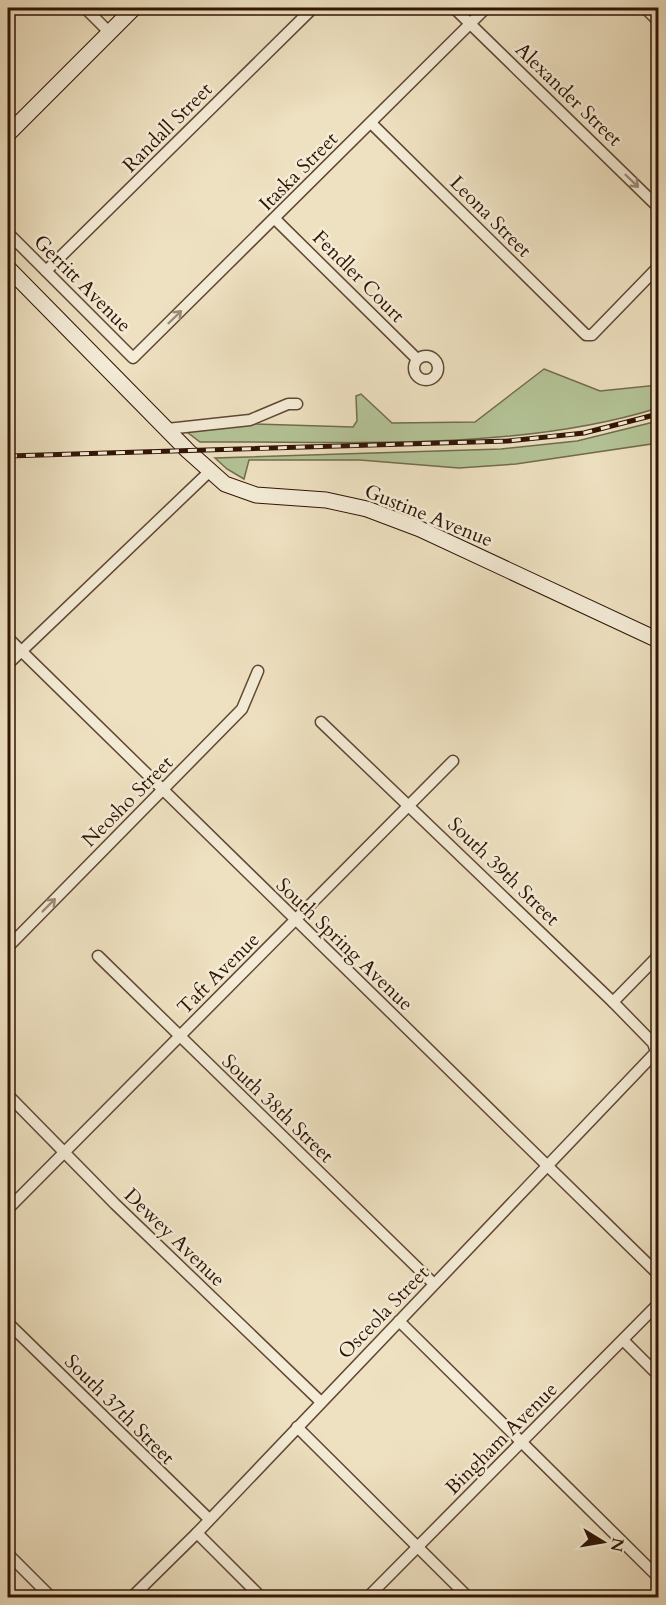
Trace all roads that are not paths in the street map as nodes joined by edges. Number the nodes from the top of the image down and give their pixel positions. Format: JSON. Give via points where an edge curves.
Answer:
{"nodes":[{"id":1,"x":85,"y":8,"type":"edge"},
{"id":2,"x":134,"y":8,"type":"edge"},
{"id":3,"x":313,"y":8,"type":"edge"},
{"id":4,"x":454,"y":8,"type":"edge"},
{"id":5,"x":486,"y":8,"type":"edge"},
{"id":6,"x":645,"y":8,"type":"edge"},
{"id":7,"x":658,"y":21,"type":"edge"},
{"id":8,"x":470,"y":22,"type":"junction"},
{"id":9,"x":109,"y":32,"type":"junction"},
{"id":10,"x":371,"y":123,"type":"junction"},
{"id":11,"x":8,"y":132,"type":"edge"},
{"id":12,"x":658,"y":207,"type":"edge"},
{"id":13,"x":275,"y":219,"type":"junction"},
{"id":14,"x":8,"y":233,"type":"edge"},
{"id":15,"x":658,"y":267,"type":"edge"},
{"id":16,"x":8,"y":268,"type":"edge"},
{"id":17,"x":46,"y":271,"type":"junction"},
{"id":18,"x":133,"y":358,"type":"joint"},
{"id":19,"x":417,"y":359,"type":"dead end"},
{"id":20,"x":297,"y":404,"type":"dead end"},
{"id":21,"x":167,"y":429,"type":"junction"},
{"id":22,"x":210,"y":471,"type":"junction"},
{"id":23,"x":8,"y":638,"type":"edge"},
{"id":24,"x":658,"y":640,"type":"edge"},
{"id":25,"x":22,"y":650,"type":"junction"},
{"id":26,"x":8,"y":664,"type":"edge"},
{"id":27,"x":258,"y":671,"type":"dead end"},
{"id":28,"x":321,"y":722,"type":"dead end"},
{"id":29,"x":453,"y":761,"type":"dead end"},
{"id":30,"x":164,"y":790,"type":"junction"},
{"id":31,"x":409,"y":807,"type":"junction"},
{"id":32,"x":296,"y":921,"type":"junction"},
{"id":33,"x":8,"y":947,"type":"edge"},
{"id":34,"x":98,"y":956,"type":"dead end"},
{"id":35,"x":658,"y":956,"type":"edge"},
{"id":36,"x":613,"y":1002,"type":"junction"},
{"id":37,"x":179,"y":1037,"type":"junction"},
{"id":38,"x":656,"y":1049,"type":"joint"},
{"id":39,"x":8,"y":1095,"type":"edge"},
{"id":40,"x":64,"y":1152,"type":"junction"},
{"id":41,"x":546,"y":1167,"type":"junction"},
{"id":42,"x":8,"y":1209,"type":"edge"},
{"id":43,"x":658,"y":1274,"type":"edge"},
{"id":44,"x":434,"y":1284,"type":"junction"},
{"id":45,"x":658,"y":1304,"type":"edge"},
{"id":46,"x":399,"y":1321,"type":"junction"},
{"id":47,"x":8,"y":1323,"type":"edge"},
{"id":48,"x":624,"y":1341,"type":"junction"},
{"id":49,"x":658,"y":1375,"type":"edge"},
{"id":50,"x":321,"y":1402,"type":"junction"},
{"id":51,"x":297,"y":1427,"type":"junction"},
{"id":52,"x":522,"y":1443,"type":"junction"},
{"id":53,"x":209,"y":1520,"type":"junction"},
{"id":54,"x":196,"y":1533,"type":"junction"},
{"id":55,"x":417,"y":1545,"type":"junction"},
{"id":56,"x":8,"y":1554,"type":"edge"},
{"id":57,"x":658,"y":1577,"type":"edge"},
{"id":58,"x":52,"y":1598,"type":"edge"},
{"id":59,"x":131,"y":1598,"type":"edge"},
{"id":60,"x":262,"y":1598,"type":"edge"},
{"id":61,"x":367,"y":1598,"type":"edge"},
{"id":62,"x":469,"y":1598,"type":"edge"}],
"edges":[{"from":1,"to":9,"type":"street"},
{"from":2,"to":9,"type":"street"},
{"from":3,"to":17,"type":"street","name":"Randall Street"},
{"from":4,"to":8,"type":"street","name":"Alexander Street"},
{"from":5,"to":8,"type":"street","name":"Itaska Street"},
{"from":6,"to":7,"type":"street"},
{"from":8,"to":10,"type":"street","name":"Itaska Street"},
{"from":8,"to":12,"type":"street","name":"Alexander Street","one_way":true},
{"from":9,"to":11,"type":"street"},
{"from":10,"to":13,"type":"street","name":"Itaska Street"},
{"from":10,"to":15,"type":"street","name":"Leona Street","via":[[586,335]]},
{"from":18,"to":13,"type":"street","name":"Itaska Street","one_way":true},
{"from":13,"to":19,"type":"street","name":"Fendler Court"},
{"from":14,"to":17,"type":"street","name":"Gerritt Avenue"},
{"from":16,"to":21,"type":"street","name":"Gustine Avenue"},
{"from":17,"to":18,"type":"street","name":"Gerritt Avenue"},
{"from":20,"to":21,"type":"street","via":[[250,420]]},
{"from":21,"to":22,"type":"street","name":"Gustine Avenue"},
{"from":22,"to":24,"type":"street","name":"Gustine Avenue","via":[[225,484],[245,493],[326,500],[367,509],[420,529]]},
{"from":22,"to":25,"type":"street"},
{"from":23,"to":25,"type":"street","name":"South Spring Avenue"},
{"from":25,"to":26,"type":"street"},
{"from":25,"to":30,"type":"street","name":"South Spring Avenue"},
{"from":27,"to":30,"type":"street","name":"Neosho Street","via":[[242,709]]},
{"from":28,"to":31,"type":"street","name":"South 39th Street"},
{"from":29,"to":31,"type":"street","name":"Taft Avenue"},
{"from":30,"to":32,"type":"street","name":"South Spring Avenue"},
{"from":33,"to":30,"type":"street","name":"Neosho Street","one_way":true},
{"from":31,"to":32,"type":"street","name":"Taft Avenue"},
{"from":31,"to":36,"type":"street","name":"South 39th Street"},
{"from":32,"to":37,"type":"street","name":"Taft Avenue"},
{"from":32,"to":41,"type":"street","name":"South Spring Avenue"},
{"from":34,"to":37,"type":"street","name":"South 38th Street"},
{"from":35,"to":36,"type":"street"},
{"from":36,"to":38,"type":"street","name":"South 39th Street"},
{"from":37,"to":40,"type":"street","name":"Taft Avenue"},
{"from":37,"to":44,"type":"street","name":"South 38th Street"},
{"from":38,"to":41,"type":"street","name":"Osceola Street","via":[[652,1058]]},
{"from":39,"to":40,"type":"street","name":"Dewey Avenue"},
{"from":40,"to":42,"type":"street","name":"Taft Avenue"},
{"from":40,"to":50,"type":"street","name":"Dewey Avenue"},
{"from":41,"to":43,"type":"street","name":"South Spring Avenue"},
{"from":41,"to":44,"type":"street","name":"Osceola Street"},
{"from":44,"to":46,"type":"street","name":"Osceola Street"},
{"from":45,"to":48,"type":"street","name":"Bingham Avenue"},
{"from":46,"to":50,"type":"street","name":"Osceola Street"},
{"from":46,"to":52,"type":"street"},
{"from":47,"to":53,"type":"street","name":"South 37th Street"},
{"from":48,"to":49,"type":"street"},
{"from":48,"to":52,"type":"street","name":"Bingham Avenue"},
{"from":50,"to":51,"type":"street","name":"Osceola Street"},
{"from":51,"to":53,"type":"street","name":"Osceola Street"},
{"from":51,"to":55,"type":"street"},
{"from":52,"to":55,"type":"street","name":"Bingham Avenue"},
{"from":52,"to":57,"type":"street"},
{"from":53,"to":54,"type":"street","name":"Osceola Street"},
{"from":54,"to":59,"type":"street","name":"Osceola Street"},
{"from":54,"to":60,"type":"street"},
{"from":55,"to":61,"type":"street","name":"Bingham Avenue"},
{"from":55,"to":62,"type":"street"},
{"from":56,"to":58,"type":"street"}]}
